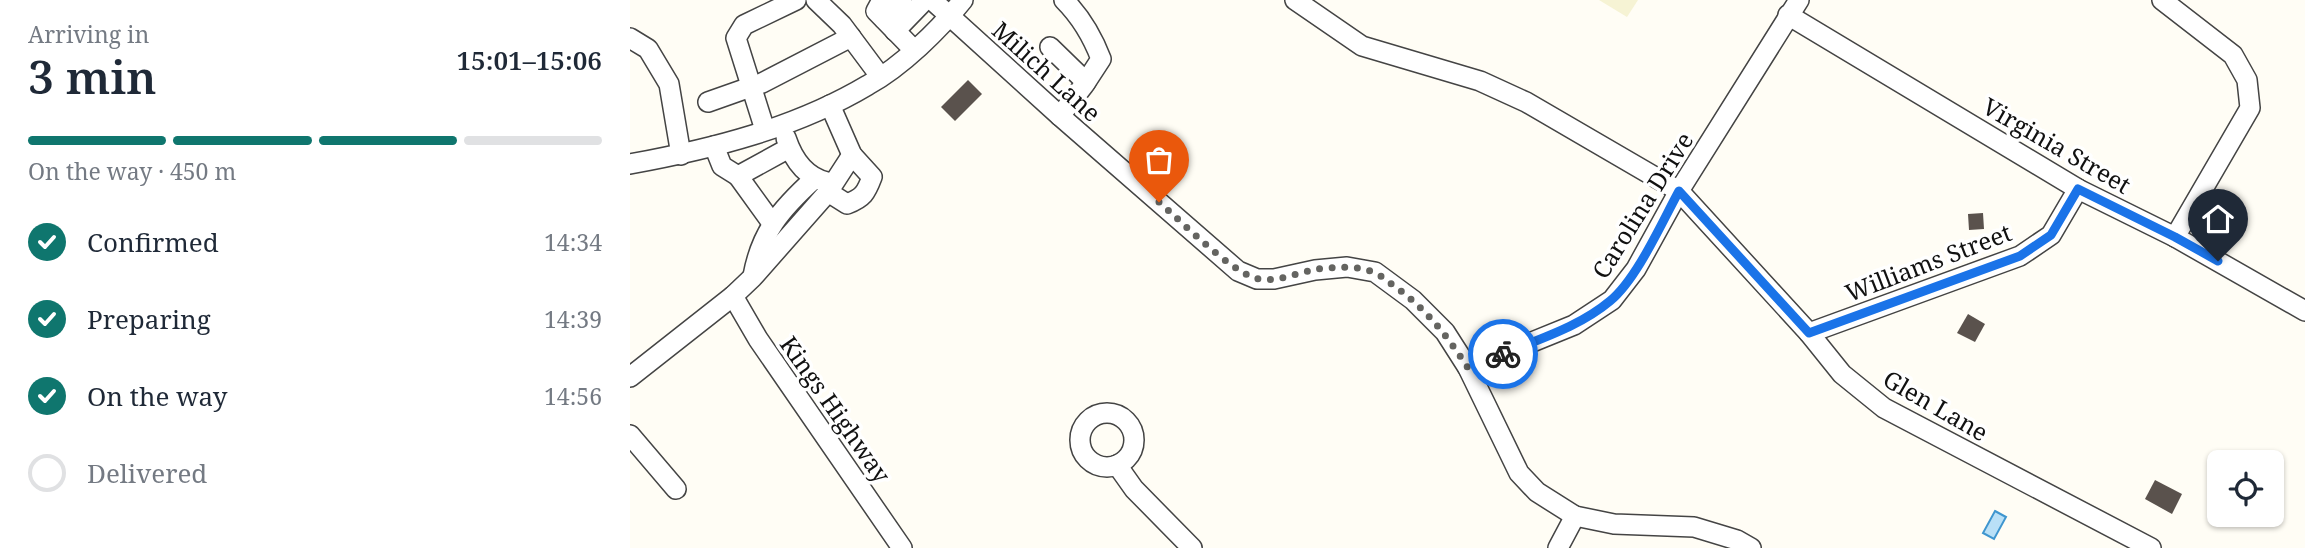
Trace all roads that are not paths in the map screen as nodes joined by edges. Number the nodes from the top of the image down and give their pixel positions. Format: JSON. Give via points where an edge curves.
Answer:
{"nodes":[{"id":1,"x":796,"y":0,"type":"edge"},
{"id":2,"x":816,"y":0,"type":"edge"},
{"id":3,"x":902,"y":0,"type":"edge"},
{"id":4,"x":925,"y":0,"type":"edge"},
{"id":5,"x":932,"y":0,"type":"edge"},
{"id":6,"x":963,"y":0,"type":"edge"},
{"id":7,"x":1064,"y":0,"type":"edge"},
{"id":8,"x":1295,"y":0,"type":"edge"},
{"id":9,"x":2162,"y":0,"type":"edge"},
{"id":10,"x":1793,"y":7,"type":"edge"},
{"id":11,"x":887,"y":17,"type":"edge"},
{"id":12,"x":950,"y":17,"type":"junction"},
{"id":13,"x":851,"y":37,"type":"junction"},
{"id":14,"x":630,"y":38,"type":"edge"},
{"id":15,"x":1050,"y":47,"type":"dead end"},
{"id":16,"x":914,"y":50,"type":"junction"},
{"id":17,"x":880,"y":76,"type":"junction"},
{"id":18,"x":1086,"y":82,"type":"junction"},
{"id":19,"x":751,"y":87,"type":"junction"},
{"id":20,"x":708,"y":102,"type":"dead end"},
{"id":21,"x":830,"y":105,"type":"junction"},
{"id":22,"x":1060,"y":116,"type":"junction"},
{"id":23,"x":773,"y":127,"type":"junction"},
{"id":24,"x":714,"y":146,"type":"junction"},
{"id":25,"x":789,"y":148,"type":"junction"},
{"id":26,"x":681,"y":155,"type":"junction"},
{"id":27,"x":852,"y":155,"type":"junction"},
{"id":28,"x":630,"y":164,"type":"edge"},
{"id":29,"x":738,"y":176,"type":"junction"},
{"id":30,"x":825,"y":184,"type":"junction"},
{"id":31,"x":2078,"y":189,"type":"junction"},
{"id":32,"x":1679,"y":191,"type":"junction"},
{"id":33,"x":772,"y":223,"type":"junction"},
{"id":34,"x":2175,"y":237,"type":"junction"},
{"id":35,"x":753,"y":277,"type":"junction"},
{"id":36,"x":733,"y":296,"type":"junction"},
{"id":37,"x":2305,"y":311,"type":"edge"},
{"id":38,"x":1809,"y":333,"type":"junction"},
{"id":39,"x":1468,"y":368,"type":"junction"},
{"id":40,"x":630,"y":377,"type":"edge"},
{"id":41,"x":630,"y":435,"type":"edge"},
{"id":42,"x":1117,"y":465,"type":"dead end"},
{"id":43,"x":676,"y":489,"type":"dead end"},
{"id":44,"x":1575,"y":516,"type":"junction"},
{"id":45,"x":902,"y":548,"type":"edge"},
{"id":46,"x":1192,"y":548,"type":"edge"},
{"id":47,"x":1558,"y":548,"type":"edge"},
{"id":48,"x":1751,"y":548,"type":"edge"},
{"id":49,"x":2151,"y":548,"type":"edge"}],
"edges":[{"from":1,"to":19,"type":"street","via":[[744,24],[739,31],[736,38]]},
{"from":2,"to":13,"type":"street"},
{"from":3,"to":11,"type":"street"},
{"from":4,"to":11,"type":"street"},
{"from":5,"to":12,"type":"street","name":"Milich Lane"},
{"from":6,"to":12,"type":"street"},
{"from":7,"to":18,"type":"street","via":[[1101,59]]},
{"from":8,"to":32,"type":"street","via":[[1362,46],[1480,82],[1526,102]]},
{"from":9,"to":34,"type":"street","via":[[2233,55],[2247,80],[2249,108]]},
{"from":10,"to":31,"type":"street","name":"Virginia Street"},
{"from":10,"to":32,"type":"street","name":"Carolina Drive"},
{"from":11,"to":16,"type":"street"},
{"from":12,"to":16,"type":"street"},
{"from":12,"to":22,"type":"street","name":"Milich Lane"},
{"from":13,"to":17,"type":"street"},
{"from":13,"to":19,"type":"street"},
{"from":14,"to":26,"type":"street","via":[[648,49],[669,84]]},
{"from":15,"to":18,"type":"street"},
{"from":16,"to":17,"type":"street"},
{"from":17,"to":21,"type":"street"},
{"from":18,"to":22,"type":"street"},
{"from":19,"to":20,"type":"street"},
{"from":19,"to":23,"type":"street"},
{"from":21,"to":23,"type":"street"},
{"from":21,"to":27,"type":"street"},
{"from":22,"to":39,"type":"street","name":"Milich Lane","via":[[1238,271],[1257,279],[1348,267],[1375,272],[1445,332]]},
{"from":23,"to":24,"type":"street"},
{"from":23,"to":25,"type":"street"},
{"from":24,"to":26,"type":"street"},
{"from":24,"to":29,"type":"street","via":[[722,166]]},
{"from":25,"to":29,"type":"street"},
{"from":25,"to":30,"type":"street","via":[[802,168]]},
{"from":26,"to":28,"type":"street"},
{"from":27,"to":30,"type":"street"},
{"from":27,"to":30,"type":"street","via":[[872,177],[866,193],[847,204]]},
{"from":29,"to":33,"type":"street"},
{"from":30,"to":33,"type":"street","via":[[795,197]]},
{"from":30,"to":35,"type":"street"},
{"from":31,"to":34,"type":"street","name":"Virginia Street"},
{"from":31,"to":38,"type":"street","name":"Williams Street","via":[[2051,235],[2020,256]]},
{"from":32,"to":38,"type":"street","name":"Glen Lane"},
{"from":32,"to":39,"type":"street","name":"Carolina Drive","via":[[1636,269],[1612,300],[1574,325]]},
{"from":33,"to":35,"type":"street","via":[[758,251]]},
{"from":34,"to":37,"type":"street","name":"Virginia Street"},
{"from":35,"to":36,"type":"street"},
{"from":36,"to":40,"type":"street"},
{"from":36,"to":45,"type":"street","name":"Kings Highway"},
{"from":38,"to":49,"type":"street","name":"Glen Lane","via":[[1842,374],[1884,408]]},
{"from":39,"to":44,"type":"street","via":[[1519,472],[1537,492]]},
{"from":41,"to":43,"type":"street"},
{"from":42,"to":46,"type":"street","via":[[1133,489]]},
{"from":44,"to":47,"type":"street"},
{"from":44,"to":48,"type":"street","via":[[1614,524],[1694,527]]}]}
